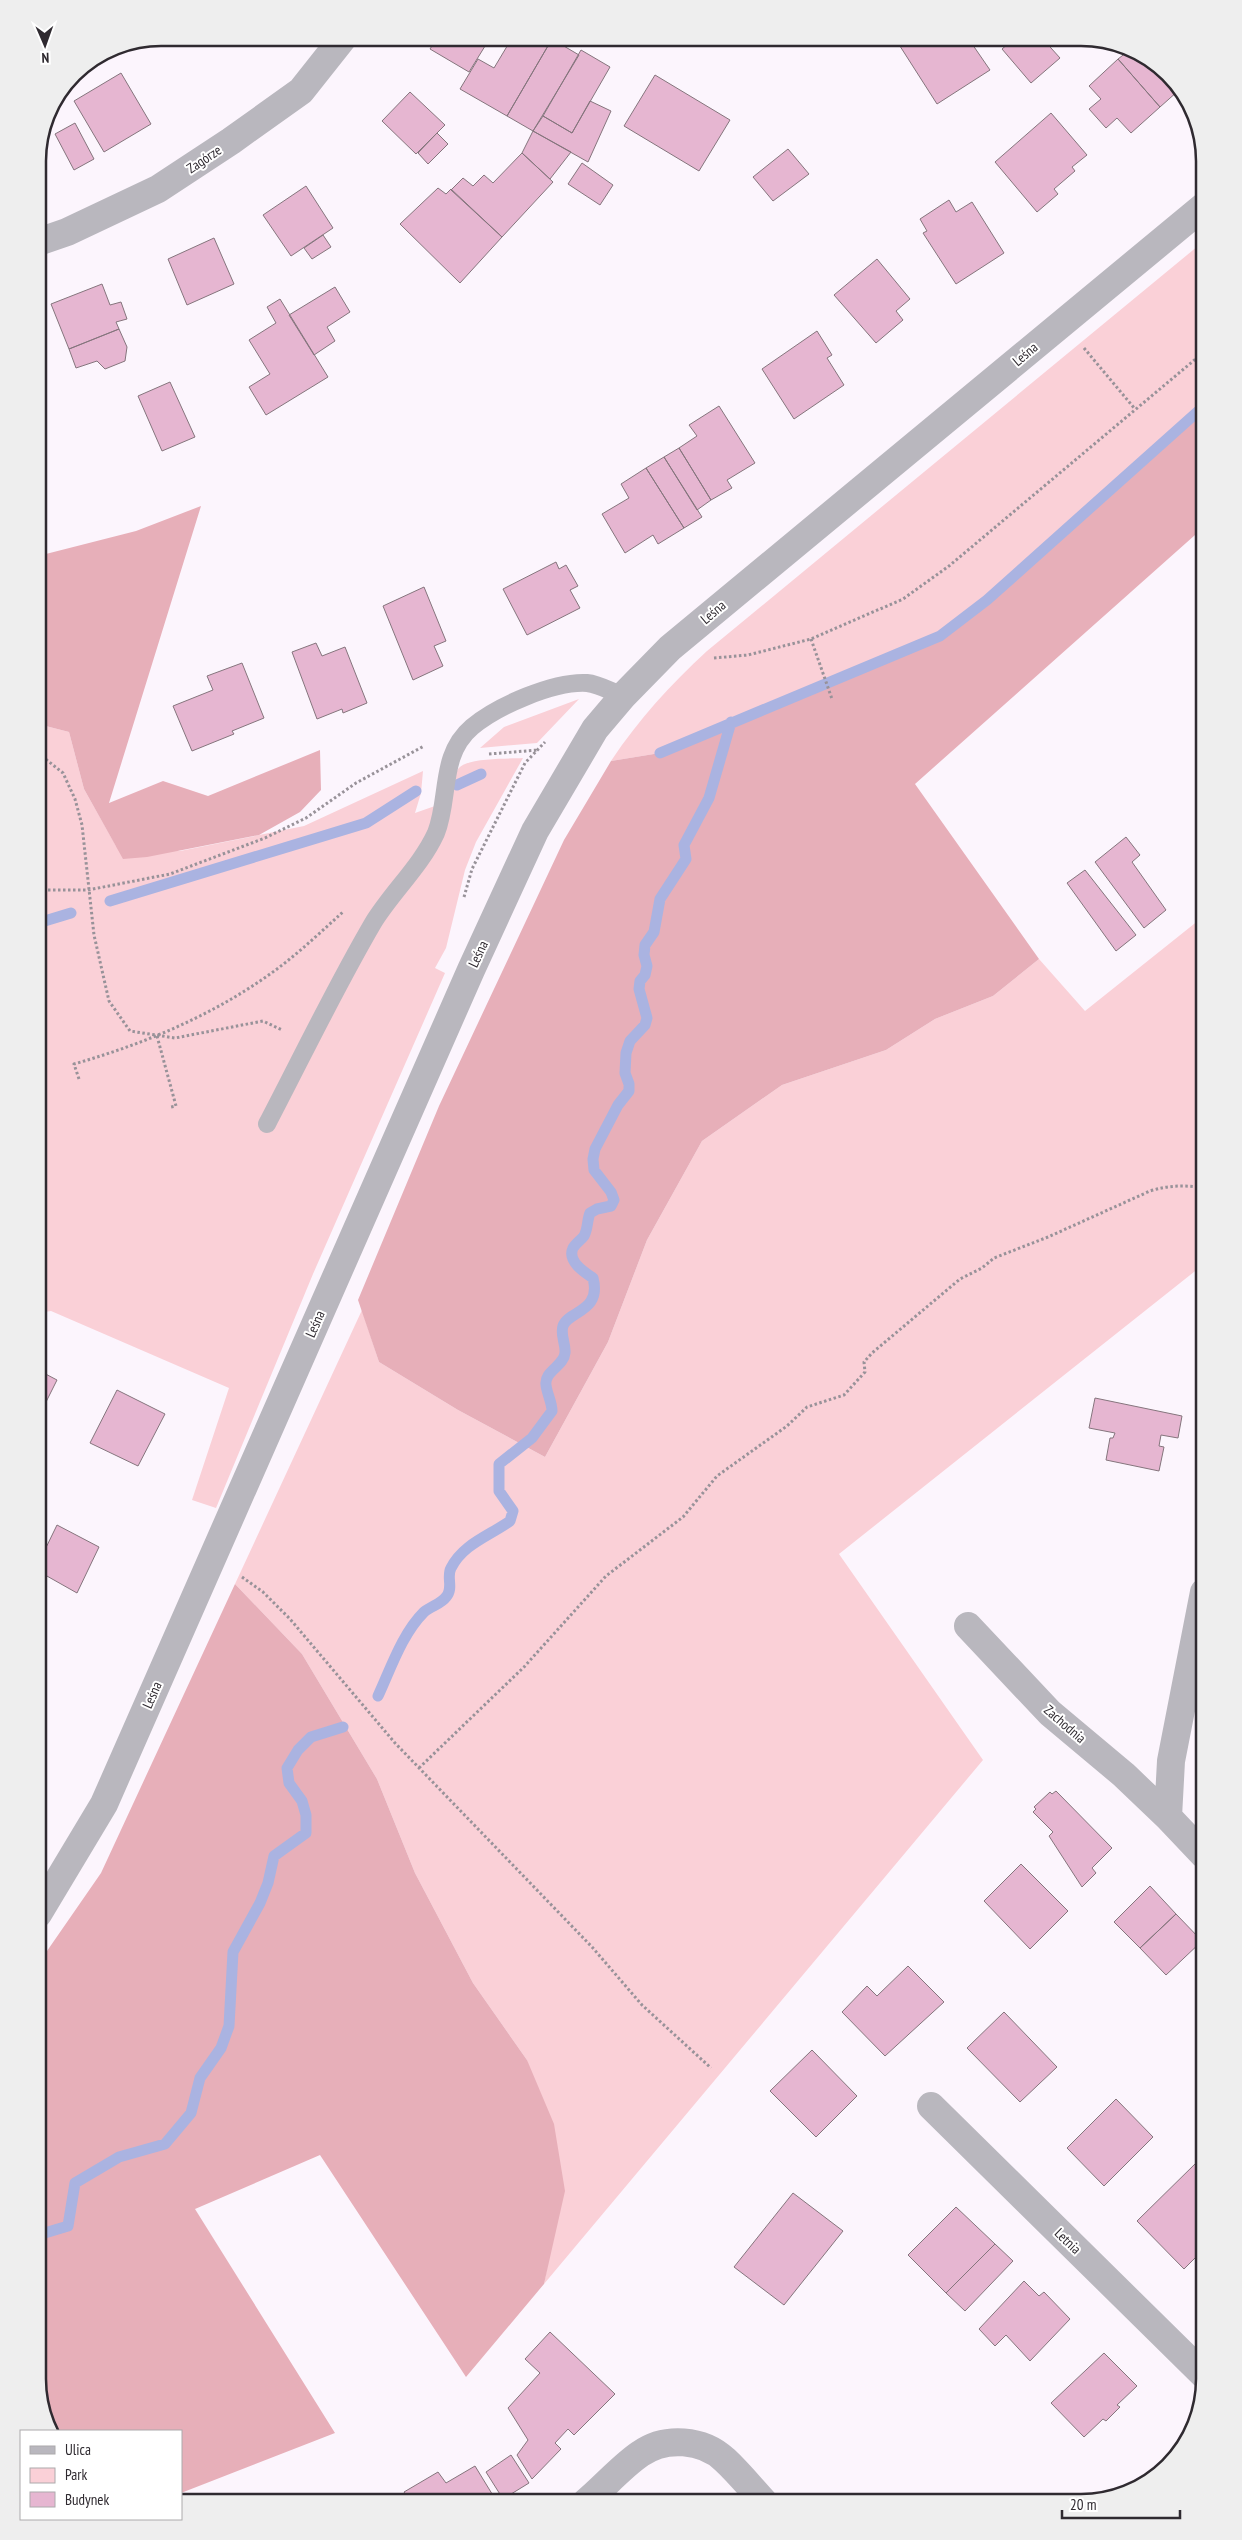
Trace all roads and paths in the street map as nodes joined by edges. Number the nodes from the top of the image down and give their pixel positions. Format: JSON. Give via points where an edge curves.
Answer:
{"nodes":[{"id":1,"x":337,"y":46,"type":"edge"},
{"id":2,"x":1196,"y":213,"type":"edge"},
{"id":3,"x":46,"y":239,"type":"edge"},
{"id":4,"x":1082,"y":346,"type":"dead end"},
{"id":5,"x":1196,"y":359,"type":"edge"},
{"id":6,"x":1135,"y":410,"type":"junction"},
{"id":7,"x":811,"y":639,"type":"junction"},
{"id":8,"x":670,"y":648,"type":"junction"},
{"id":9,"x":622,"y":696,"type":"junction"},
{"id":10,"x":832,"y":699,"type":"dead end"},
{"id":11,"x":471,"y":728,"type":"junction"},
{"id":12,"x":538,"y":750,"type":"dead end"},
{"id":13,"x":452,"y":758,"type":"junction"},
{"id":14,"x":46,"y":760,"type":"edge"},
{"id":15,"x":46,"y":890,"type":"edge"},
{"id":16,"x":88,"y":890,"type":"junction"},
{"id":17,"x":350,"y":904,"type":"dead end"},
{"id":18,"x":156,"y":1036,"type":"junction"},
{"id":19,"x":310,"y":1043,"type":"junction"},
{"id":20,"x":79,"y":1079,"type":"dead end"},
{"id":21,"x":171,"y":1107,"type":"dead end"},
{"id":22,"x":267,"y":1124,"type":"dead end"},
{"id":23,"x":1196,"y":1187,"type":"edge"},
{"id":24,"x":211,"y":1560,"type":"junction"},
{"id":25,"x":968,"y":1626,"type":"dead end"},
{"id":26,"x":1196,"y":1633,"type":"edge"},
{"id":27,"x":419,"y":1768,"type":"junction"},
{"id":28,"x":1168,"y":1817,"type":"junction"},
{"id":29,"x":1196,"y":1847,"type":"edge"},
{"id":30,"x":46,"y":1901,"type":"edge"},
{"id":31,"x":711,"y":2068,"type":"dead end"},
{"id":32,"x":931,"y":2106,"type":"dead end"},
{"id":33,"x":1196,"y":2367,"type":"edge"},
{"id":34,"x":595,"y":2494,"type":"edge"},
{"id":35,"x":757,"y":2494,"type":"edge"}],
"edges":[{"from":1,"to":3,"type":"street","name":"Zagórze","via":[[301,91],[158,190]]},
{"from":2,"to":8,"type":"street","name":"Leśna"},
{"from":4,"to":6,"type":"path"},
{"from":5,"to":6,"type":"path"},
{"from":6,"to":7,"type":"path","via":[[949,566],[903,599]]},
{"from":7,"to":8,"type":"path","via":[[748,656],[688,660]]},
{"from":7,"to":10,"type":"path"},
{"from":8,"to":9,"type":"street","name":"Leśna"},
{"from":9,"to":11,"type":"lane","via":[[588,683],[558,686],[500,709]]},
{"from":9,"to":24,"type":"street","name":"Leśna","via":[[594,729],[535,831],[470,970]]},
{"from":11,"to":13,"type":"lane"},
{"from":11,"to":16,"type":"path","via":[[418,748],[306,818],[265,838],[170,874]]},
{"from":12,"to":13,"type":"path"},
{"from":13,"to":19,"type":"lane","via":[[445,776],[442,808],[435,833],[374,922]]},
{"from":14,"to":16,"type":"path","via":[[63,774],[75,799],[82,825]]},
{"from":15,"to":16,"type":"path"},
{"from":16,"to":18,"type":"path","via":[[109,1001],[130,1031]]},
{"from":17,"to":18,"type":"path","via":[[278,968],[222,1004]]},
{"from":18,"to":19,"type":"path","via":[[175,1038],[263,1021]]},
{"from":18,"to":20,"type":"path","via":[[74,1064]]},
{"from":18,"to":21,"type":"path","via":[[176,1106]]},
{"from":19,"to":22,"type":"lane"},
{"from":23,"to":27,"type":"path","via":[[1164,1186],[1150,1191],[994,1258],[960,1279],[872,1353],[864,1362],[865,1372],[844,1395],[807,1407],[787,1426],[717,1476],[683,1517],[606,1576],[524,1667]]},
{"from":24,"to":27,"type":"path","via":[[233,1570],[263,1592]]},
{"from":24,"to":30,"type":"street","name":"Leśna","via":[[104,1804]]},
{"from":25,"to":28,"type":"street","name":"Zachodnia","via":[[1050,1713]]},
{"from":26,"to":28,"type":"street","via":[[1171,1762]]},
{"from":27,"to":31,"type":"path","via":[[592,1947],[642,2005]]},
{"from":28,"to":29,"type":"street","name":"Zachodnia"},
{"from":32,"to":33,"type":"street","name":"Letnia"},
{"from":34,"to":35,"type":"street","via":[[641,2453],[661,2444],[686,2442],[709,2448],[724,2459]]}]}
